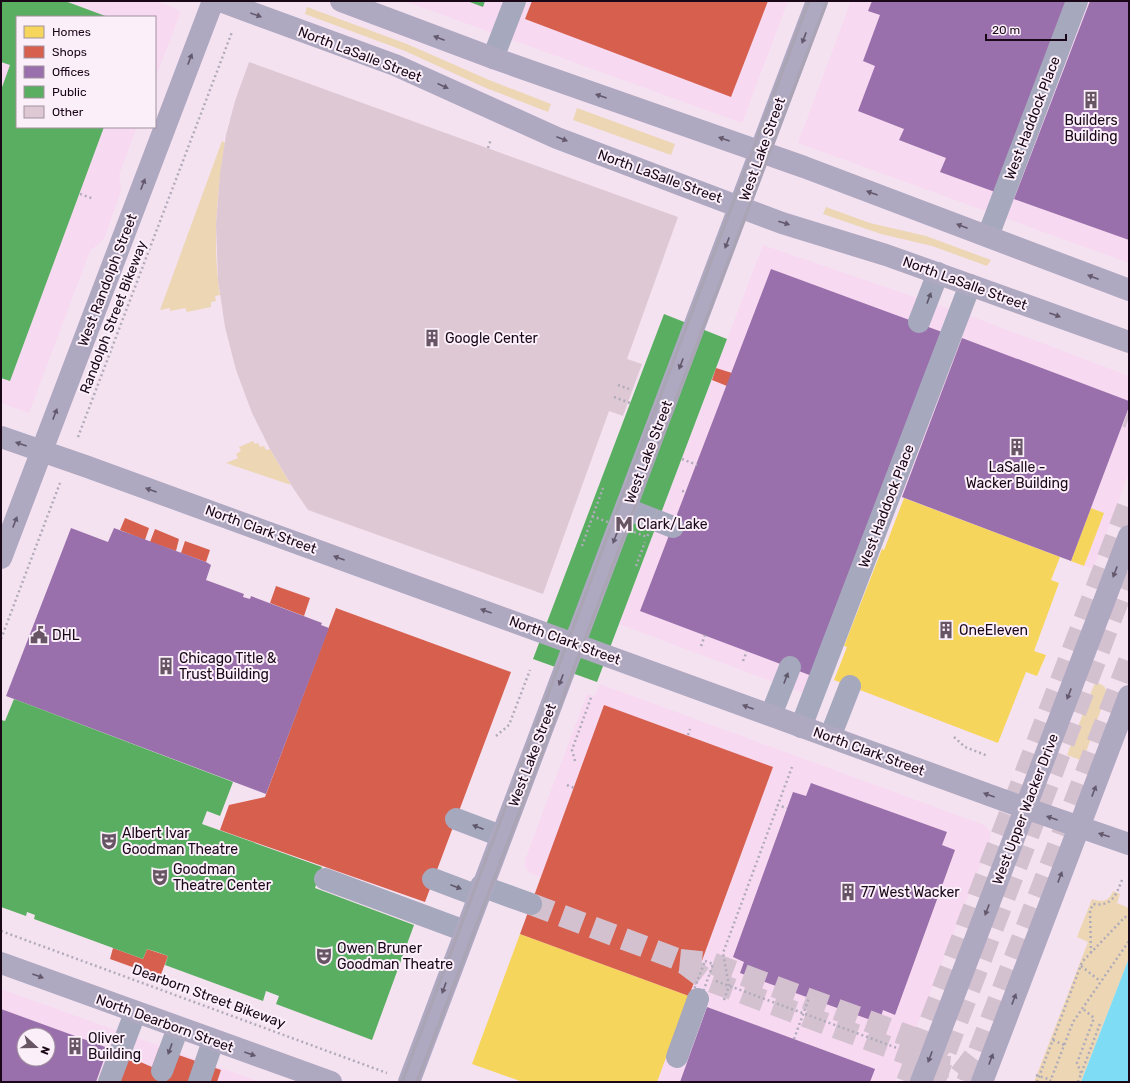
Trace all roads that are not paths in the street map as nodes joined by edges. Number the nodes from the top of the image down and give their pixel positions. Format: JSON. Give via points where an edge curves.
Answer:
{"nodes":[{"id":1,"x":213,"y":1,"type":"edge"},
{"id":2,"x":220,"y":1,"type":"edge"},
{"id":3,"x":341,"y":1,"type":"edge"},
{"id":4,"x":515,"y":1,"type":"edge"},
{"id":5,"x":817,"y":1,"type":"edge"},
{"id":6,"x":1077,"y":1,"type":"edge"},
{"id":7,"x":493,"y":58,"type":"junction"},
{"id":8,"x":761,"y":152,"type":"junction"},
{"id":9,"x":740,"y":206,"type":"junction"},
{"id":10,"x":988,"y":236,"type":"junction"},
{"id":11,"x":938,"y":273,"type":"junction"},
{"id":12,"x":970,"y":285,"type":"junction"},
{"id":13,"x":1129,"y":290,"type":"edge"},
{"id":14,"x":919,"y":322,"type":"dead end"},
{"id":15,"x":1129,"y":342,"type":"edge"},
{"id":16,"x":1,"y":437,"type":"edge"},
{"id":17,"x":42,"y":451,"type":"junction"},
{"id":18,"x":627,"y":509,"type":"junction"},
{"id":19,"x":673,"y":527,"type":"dead end"},
{"id":20,"x":1129,"y":536,"type":"edge"},
{"id":21,"x":1,"y":558,"type":"edge"},
{"id":22,"x":575,"y":644,"type":"junction"},
{"id":23,"x":790,"y":667,"type":"dead end"},
{"id":24,"x":850,"y":686,"type":"dead end"},
{"id":25,"x":1129,"y":696,"type":"edge"},
{"id":26,"x":772,"y":715,"type":"junction"},
{"id":27,"x":802,"y":727,"type":"junction"},
{"id":28,"x":830,"y":737,"type":"junction"},
{"id":29,"x":1025,"y":808,"type":"junction"},
{"id":30,"x":456,"y":819,"type":"dead end"},
{"id":31,"x":1080,"y":827,"type":"junction"},
{"id":32,"x":501,"y":836,"type":"junction"},
{"id":33,"x":1129,"y":844,"type":"edge"},
{"id":34,"x":325,"y":879,"type":"dead end"},
{"id":35,"x":433,"y":879,"type":"dead end"},
{"id":36,"x":480,"y":891,"type":"junction"},
{"id":37,"x":531,"y":904,"type":"tunnel mouth"},
{"id":38,"x":465,"y":931,"type":"junction"},
{"id":39,"x":1,"y":963,"type":"edge"},
{"id":40,"x":698,"y":999,"type":"dead end"},
{"id":41,"x":135,"y":1013,"type":"junction"},
{"id":42,"x":178,"y":1028,"type":"junction"},
{"id":43,"x":213,"y":1041,"type":"junction"},
{"id":44,"x":677,"y":1057,"type":"dead end"},
{"id":45,"x":162,"y":1071,"type":"dead end"},
{"id":46,"x":109,"y":1082,"type":"edge"},
{"id":47,"x":198,"y":1082,"type":"edge"},
{"id":48,"x":330,"y":1082,"type":"edge"},
{"id":49,"x":409,"y":1082,"type":"edge"},
{"id":50,"x":921,"y":1082,"type":"tunnel mouth"},
{"id":51,"x":982,"y":1082,"type":"tunnel mouth"}],
"edges":[{"from":17,"to":1,"type":"main road","name":"West Randolph Street","one_way":true},
{"from":2,"to":9,"type":"main road","name":"North LaSalle Street","one_way":true,"via":[[395,65],[557,138]]},
{"from":7,"to":3,"type":"main road","one_way":true},
{"from":4,"to":7,"type":"street"},
{"from":5,"to":8,"type":"main road","name":"West Lake Street","one_way":true},
{"from":6,"to":10,"type":"street","name":"West Haddock Place"},
{"from":8,"to":7,"type":"main road","one_way":true},
{"from":8,"to":9,"type":"main road","name":"West Lake Street"},
{"from":10,"to":8,"type":"main road","one_way":true},
{"from":9,"to":11,"type":"main road","name":"North LaSalle Street","one_way":true,"via":[[782,223]]},
{"from":9,"to":18,"type":"main road","name":"West Lake Street","one_way":true},
{"from":13,"to":10,"type":"main road","one_way":true},
{"from":11,"to":12,"type":"main road","name":"North LaSalle Street"},
{"from":14,"to":11,"type":"street","one_way":true},
{"from":12,"to":15,"type":"main road","name":"North LaSalle Street","one_way":true},
{"from":12,"to":27,"type":"street","name":"West Haddock Place","via":[[910,458]]},
{"from":17,"to":16,"type":"main road","name":"North Clark Street","one_way":true},
{"from":21,"to":17,"type":"main road","name":"West Randolph Street","one_way":true},
{"from":22,"to":17,"type":"main road","name":"North Clark Street","one_way":true},
{"from":18,"to":19,"type":"street"},
{"from":18,"to":22,"type":"main road","name":"West Lake Street","one_way":true},
{"from":20,"to":29,"type":"main road","name":"West Upper Wacker Drive","one_way":true},
{"from":26,"to":22,"type":"main road","name":"North Clark Street","one_way":true},
{"from":22,"to":32,"type":"main road","name":"West Lake Street","one_way":true},
{"from":26,"to":23,"type":"street","one_way":true},
{"from":24,"to":28,"type":"street"},
{"from":31,"to":25,"type":"main road","one_way":true},
{"from":26,"to":27,"type":"main road","name":"North Clark Street"},
{"from":27,"to":28,"type":"main road","name":"North Clark Street"},
{"from":29,"to":28,"type":"main road","name":"North Clark Street","one_way":true},
{"from":31,"to":29,"type":"main road","name":"North Clark Street","one_way":true},
{"from":29,"to":50,"type":"main road","name":"West Upper Wacker Drive","one_way":true},
{"from":32,"to":30,"type":"street","one_way":true},
{"from":33,"to":31,"type":"main road","name":"North Clark Street","one_way":true},
{"from":51,"to":31,"type":"main road","one_way":true},
{"from":32,"to":36,"type":"main road","name":"West Lake Street"},
{"from":34,"to":38,"type":"street"},
{"from":35,"to":36,"type":"street","one_way":true},
{"from":36,"to":37,"type":"street"},
{"from":36,"to":38,"type":"main road","name":"West Lake Street"},
{"from":38,"to":49,"type":"main road","name":"West Lake Street","one_way":true},
{"from":39,"to":41,"type":"main road","name":"North Dearborn Street","one_way":true},
{"from":40,"to":44,"type":"street"},
{"from":41,"to":42,"type":"main road","name":"North Dearborn Street"},
{"from":41,"to":46,"type":"street"},
{"from":42,"to":43,"type":"main road","name":"North Dearborn Street"},
{"from":42,"to":45,"type":"street","one_way":true},
{"from":43,"to":47,"type":"street"},
{"from":43,"to":48,"type":"main road","name":"North Dearborn Street","one_way":true}]}
